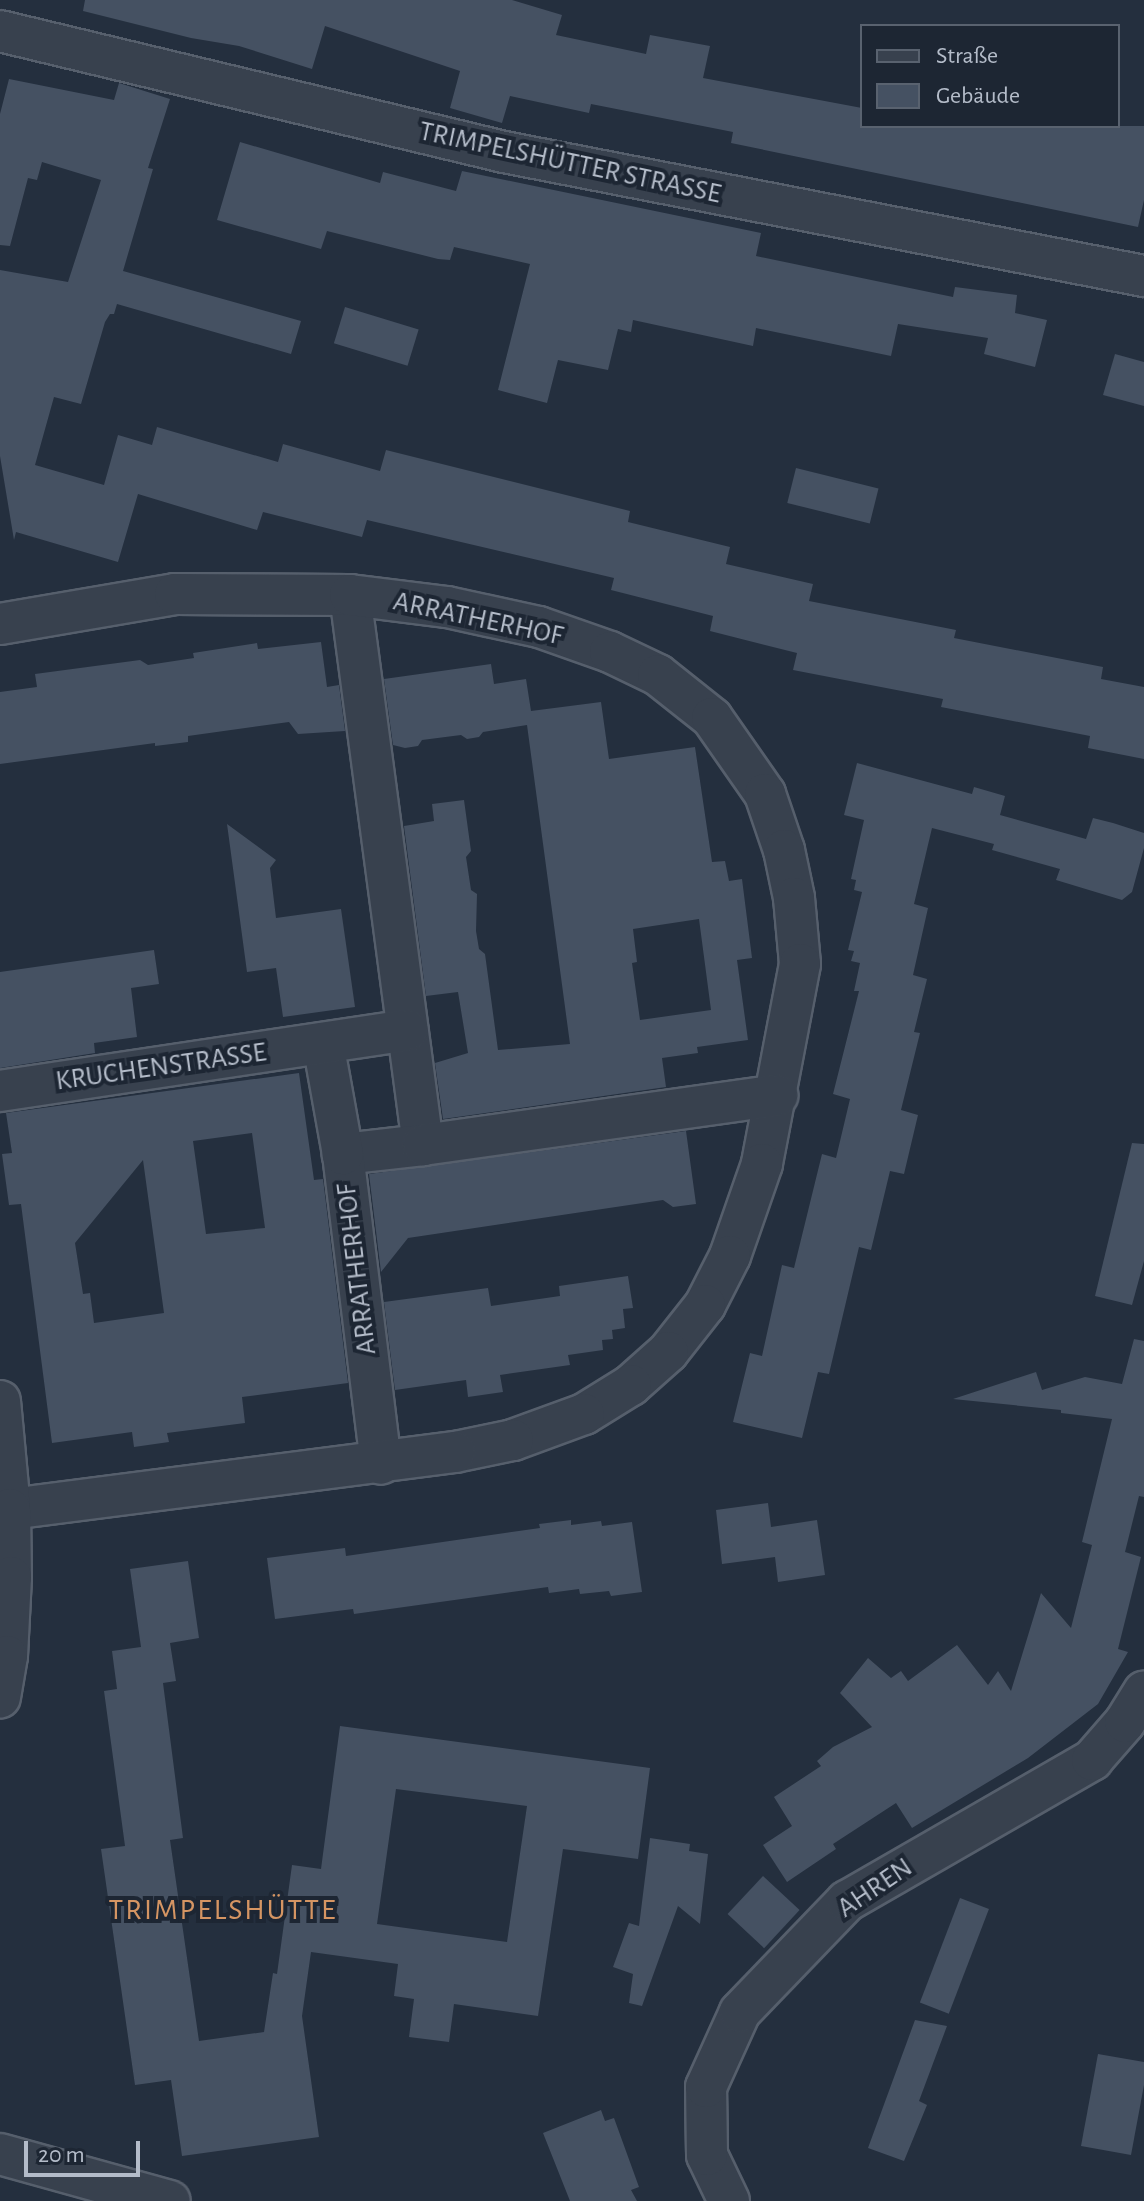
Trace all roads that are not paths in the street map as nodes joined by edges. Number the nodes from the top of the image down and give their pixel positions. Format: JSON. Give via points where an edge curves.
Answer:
{"nodes":[{"id":1,"x":0,"y":31,"type":"edge"},
{"id":2,"x":1144,"y":276,"type":"edge"},
{"id":3,"x":350,"y":595,"type":"junction"},
{"id":4,"x":0,"y":624,"type":"edge"},
{"id":5,"x":407,"y":1030,"type":"junction"},
{"id":6,"x":323,"y":1043,"type":"junction"},
{"id":7,"x":0,"y":1091,"type":"edge"},
{"id":8,"x":777,"y":1095,"type":"junction"},
{"id":9,"x":423,"y":1145,"type":"junction"},
{"id":10,"x":343,"y":1154,"type":"junction"},
{"id":11,"x":0,"y":1401,"type":"edge"},
{"id":12,"x":381,"y":1464,"type":"junction"},
{"id":13,"x":10,"y":1509,"type":"junction"},
{"id":14,"x":1144,"y":1692,"type":"edge"},
{"id":15,"x":0,"y":1697,"type":"edge"},
{"id":16,"x":0,"y":2154,"type":"edge"},
{"id":17,"x":170,"y":2201,"type":"edge"},
{"id":18,"x":729,"y":2201,"type":"edge"}],
"edges":[{"from":1,"to":2,"type":"street","name":"TRIMPELSHÜTTER STRASSE","via":[[504,152]]},
{"from":3,"to":4,"type":"street","name":"ARRATHERHOF","via":[[175,594]]},
{"from":3,"to":5,"type":"street","name":"ARRATHERHOF"},
{"from":3,"to":8,"type":"street","name":"ARRATHERHOF","via":[[447,607],[539,627],[658,675],[712,718],[765,794],[794,898],[800,964]]},
{"from":5,"to":6,"type":"street","name":"KRUCHENSTRASSE"},
{"from":5,"to":9,"type":"street","name":"ARRATHERHOF"},
{"from":6,"to":7,"type":"street","name":"KRUCHENSTRASSE"},
{"from":6,"to":10,"type":"street"},
{"from":8,"to":9,"type":"street","name":"ARRATHERHOF"},
{"from":8,"to":12,"type":"street","name":"ARRATHERHOF","via":[[762,1164],[730,1256],[705,1305],[668,1352],[631,1385],[584,1414],[513,1440]]},
{"from":9,"to":10,"type":"street","name":"ARRATHERHOF"},
{"from":10,"to":12,"type":"street","name":"ARRATHERHOF"},
{"from":11,"to":13,"type":"street"},
{"from":12,"to":13,"type":"street","name":"ARRATHERHOF"},
{"from":13,"to":15,"type":"street","via":[[9,1624]]},
{"from":14,"to":18,"type":"street","name":"AHREN","via":[[1092,1760],[847,1901],[740,2012],[706,2087],[707,2155]]},
{"from":16,"to":17,"type":"street"}]}
